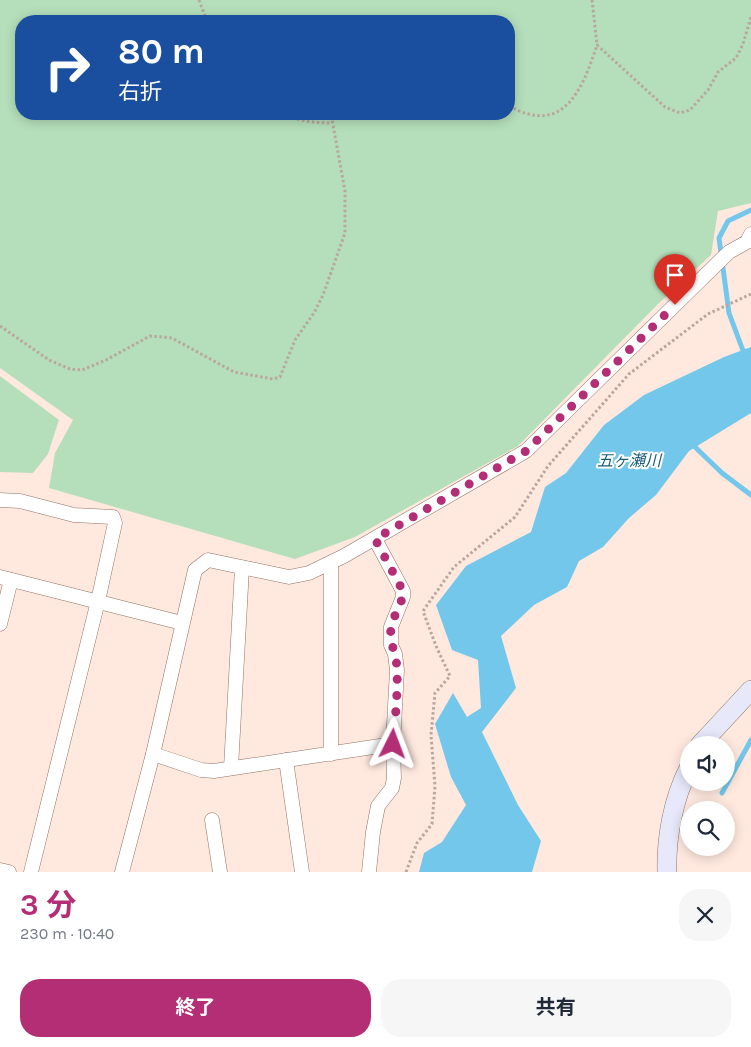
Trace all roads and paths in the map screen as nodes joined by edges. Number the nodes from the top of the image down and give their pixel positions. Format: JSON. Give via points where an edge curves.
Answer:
{"nodes":[{"id":1,"x":198,"y":0,"type":"edge"},
{"id":2,"x":592,"y":0,"type":"edge"},
{"id":3,"x":204,"y":15,"type":"edge"},
{"id":4,"x":751,"y":17,"type":"edge"},
{"id":5,"x":597,"y":46,"type":"junction"},
{"id":6,"x":515,"y":109,"type":"edge"},
{"id":7,"x":307,"y":120,"type":"edge"},
{"id":8,"x":332,"y":120,"type":"edge"},
{"id":9,"x":332,"y":123,"type":"junction"},
{"id":10,"x":750,"y":239,"type":"edge"},
{"id":11,"x":751,"y":294,"type":"edge"},
{"id":12,"x":0,"y":326,"type":"edge"},
{"id":13,"x":0,"y":500,"type":"edge"},
{"id":14,"x":375,"y":539,"type":"junction"},
{"id":15,"x":331,"y":563,"type":"junction"},
{"id":16,"x":242,"y":568,"type":"junction"},
{"id":17,"x":5,"y":579,"type":"edge"},
{"id":18,"x":98,"y":601,"type":"junction"},
{"id":19,"x":182,"y":622,"type":"junction"},
{"id":20,"x":0,"y":624,"type":"edge"},
{"id":21,"x":751,"y":690,"type":"edge"},
{"id":22,"x":708,"y":736,"type":"edge"},
{"id":23,"x":393,"y":744,"type":"junction"},
{"id":24,"x":153,"y":754,"type":"junction"},
{"id":25,"x":331,"y":754,"type":"junction"},
{"id":26,"x":286,"y":760,"type":"junction"},
{"id":27,"x":230,"y":768,"type":"junction"},
{"id":28,"x":680,"y":791,"type":"edge"},
{"id":29,"x":212,"y":820,"type":"dead end"},
{"id":30,"x":0,"y":870,"type":"edge"},
{"id":31,"x":9,"y":872,"type":"edge"},
{"id":32,"x":32,"y":872,"type":"edge"},
{"id":33,"x":122,"y":872,"type":"edge"},
{"id":34,"x":220,"y":872,"type":"edge"},
{"id":35,"x":302,"y":872,"type":"edge"},
{"id":36,"x":369,"y":872,"type":"edge"},
{"id":37,"x":406,"y":872,"type":"edge"},
{"id":38,"x":668,"y":872,"type":"edge"}],
"edges":[{"from":1,"to":3,"type":"path"},
{"from":2,"to":5,"type":"path"},
{"from":4,"to":5,"type":"path","via":[[736,58],[718,72],[708,90],[690,110],[680,113],[665,107]]},
{"from":5,"to":6,"type":"path","via":[[588,72],[565,109],[544,117],[525,115]]},
{"from":7,"to":9,"type":"path"},
{"from":8,"to":9,"type":"path"},
{"from":9,"to":12,"type":"path","via":[[345,191],[345,234],[323,295],[295,340],[280,377],[273,379],[234,372],[172,338],[150,336],[90,367],[70,369],[49,360]]},
{"from":10,"to":14,"type":"street","via":[[729,252],[526,451]]},
{"from":11,"to":37,"type":"path","via":[[708,314],[629,374],[548,466],[515,517],[454,567],[423,611],[450,676],[435,693],[431,735],[435,786],[432,824],[417,843]]},
{"from":13,"to":18,"type":"street","via":[[20,501],[74,515],[113,517],[115,523]]},
{"from":14,"to":15,"type":"street"},
{"from":14,"to":23,"type":"street","via":[[403,591],[391,627],[391,645],[398,670]]},
{"from":15,"to":16,"type":"street","via":[[309,574],[289,577]]},
{"from":15,"to":25,"type":"street"},
{"from":16,"to":19,"type":"street","via":[[208,560],[195,570]]},
{"from":16,"to":27,"type":"street"},
{"from":17,"to":18,"type":"street"},
{"from":17,"to":20,"type":"street"},
{"from":18,"to":19,"type":"street"},
{"from":18,"to":32,"type":"street"},
{"from":19,"to":24,"type":"street"},
{"from":21,"to":22,"type":"street"},
{"from":23,"to":25,"type":"street"},
{"from":23,"to":36,"type":"street","via":[[394,778],[392,788],[378,806]]},
{"from":24,"to":27,"type":"street","via":[[201,770]]},
{"from":24,"to":33,"type":"street"},
{"from":25,"to":26,"type":"street"},
{"from":26,"to":27,"type":"street"},
{"from":26,"to":35,"type":"street"},
{"from":28,"to":38,"type":"street","via":[[670,826]]},
{"from":29,"to":34,"type":"street"},
{"from":30,"to":31,"type":"street"}]}
